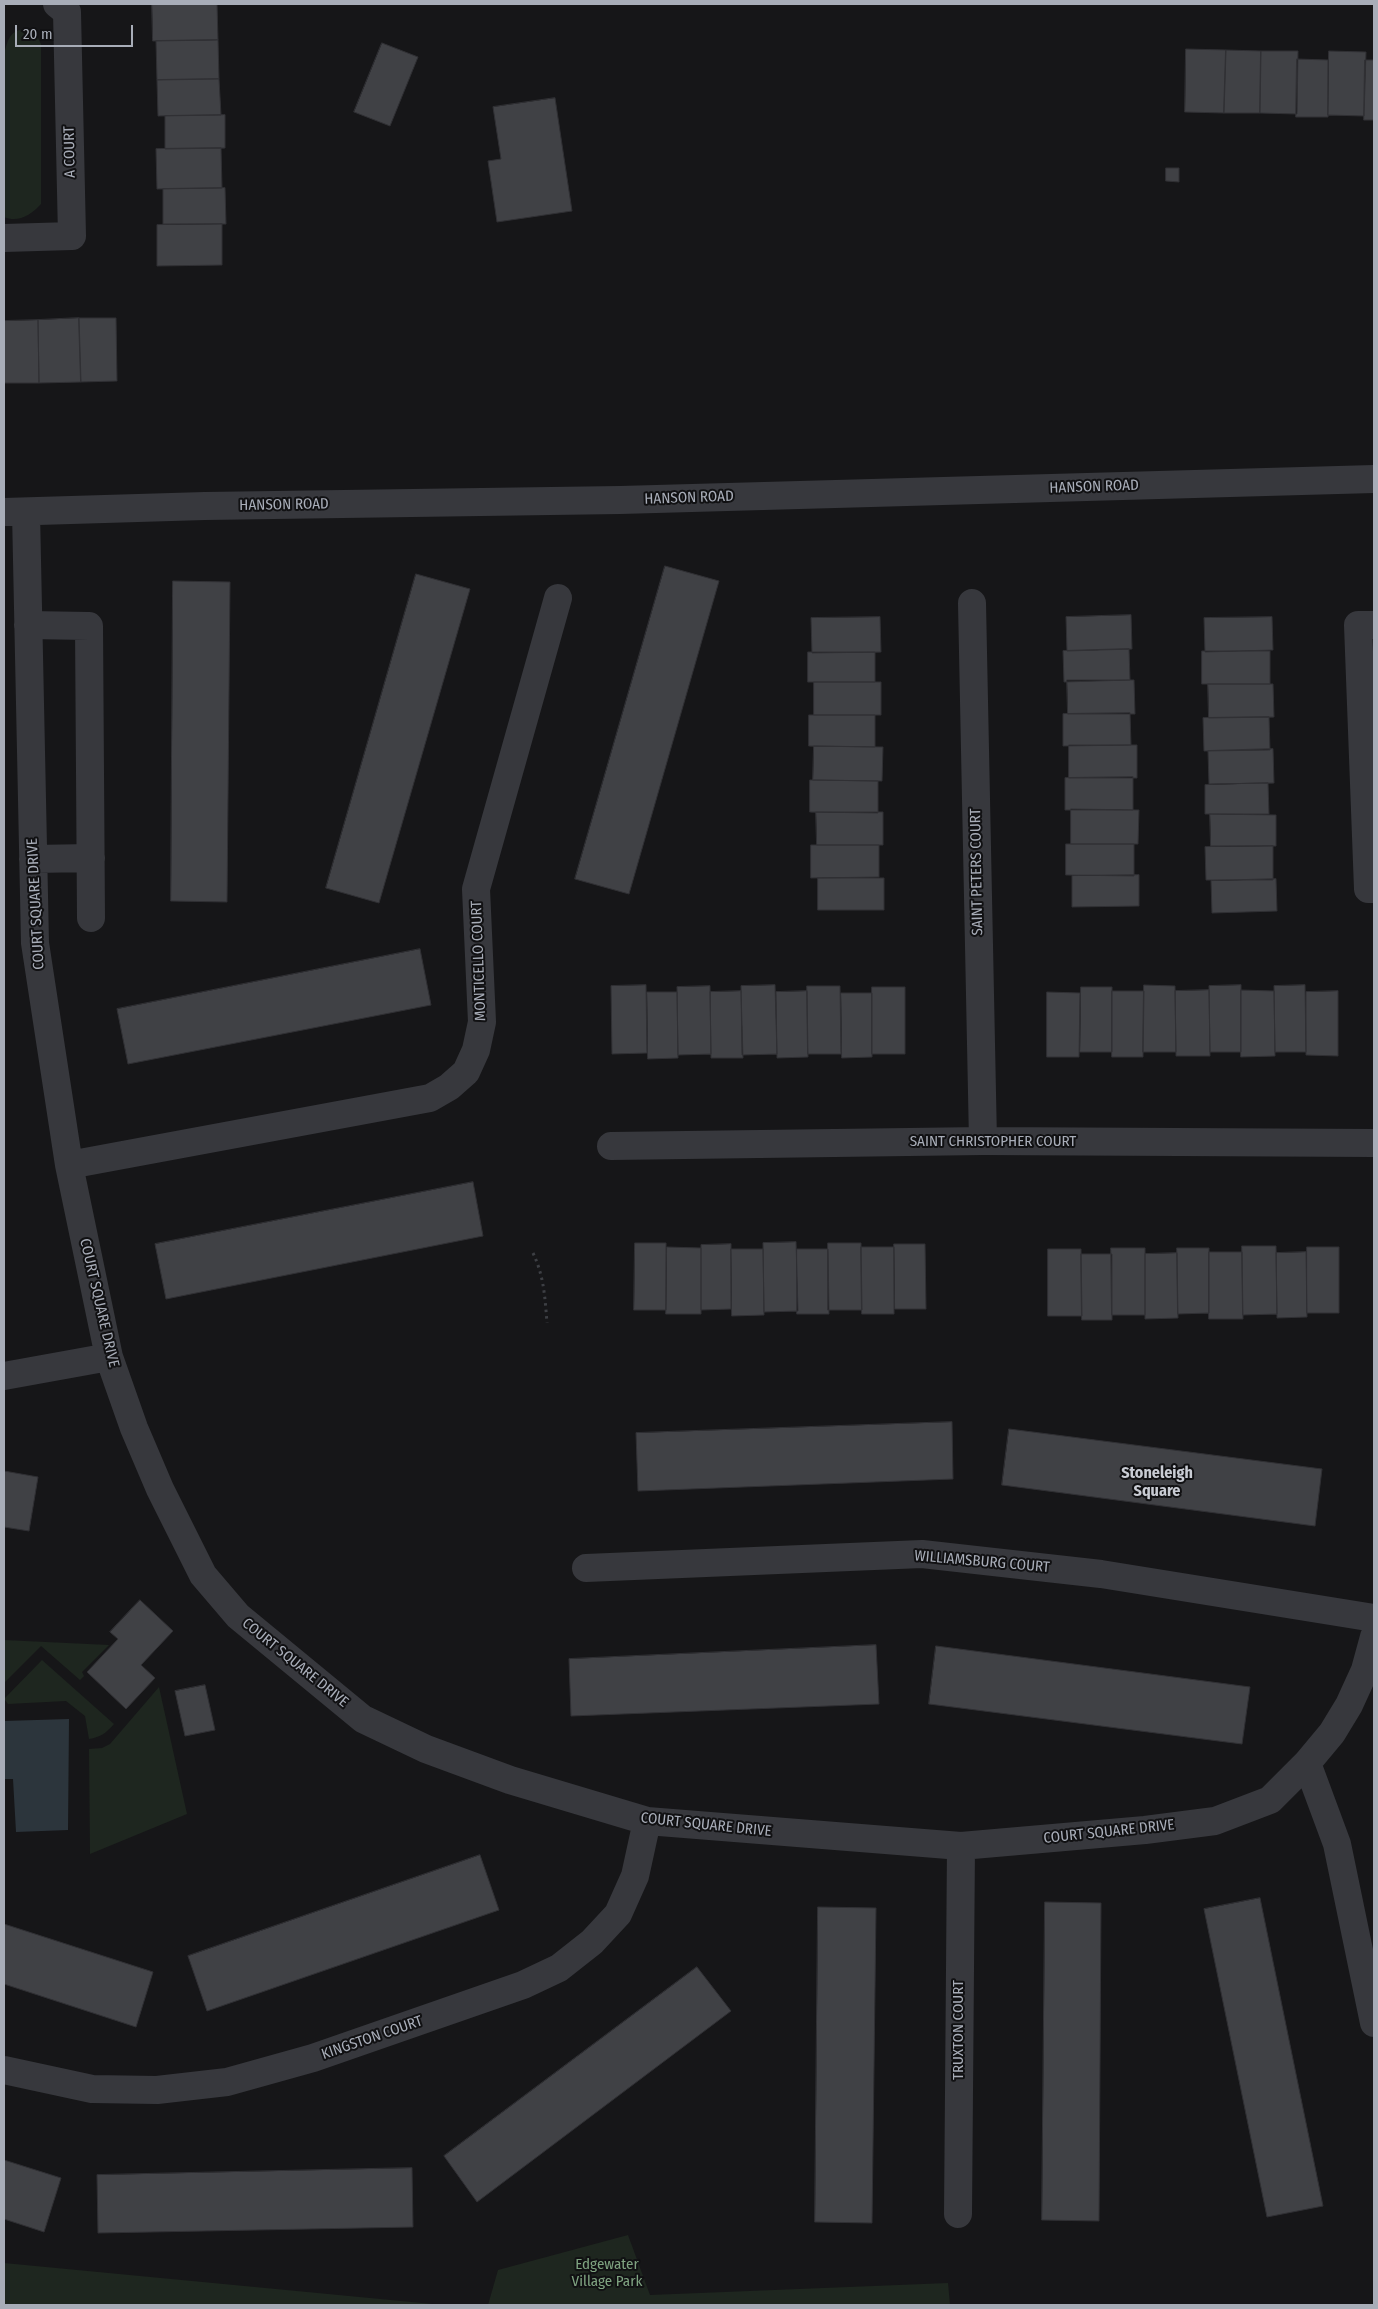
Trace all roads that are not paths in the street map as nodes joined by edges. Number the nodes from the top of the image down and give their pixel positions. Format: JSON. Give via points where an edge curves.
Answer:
{"nodes":[{"id":1,"x":57,"y":4,"type":"edge"},
{"id":2,"x":4,"y":238,"type":"edge"},
{"id":3,"x":1374,"y":479,"type":"edge"},
{"id":4,"x":15,"y":512,"type":"edge"},
{"id":5,"x":558,"y":598,"type":"dead end"},
{"id":6,"x":972,"y":603,"type":"dead end"},
{"id":7,"x":28,"y":625,"type":"junction"},
{"id":8,"x":1374,"y":625,"type":"edge"},
{"id":9,"x":91,"y":858,"type":"junction"},
{"id":10,"x":33,"y":859,"type":"junction"},
{"id":11,"x":1374,"y":889,"type":"edge"},
{"id":12,"x":91,"y":918,"type":"dead end"},
{"id":13,"x":983,"y":1141,"type":"junction"},
{"id":14,"x":1374,"y":1143,"type":"edge"},
{"id":15,"x":611,"y":1146,"type":"dead end"},
{"id":16,"x":69,"y":1164,"type":"junction"},
{"id":17,"x":109,"y":1357,"type":"junction"},
{"id":18,"x":4,"y":1376,"type":"edge"},
{"id":19,"x":586,"y":1568,"type":"dead end"},
{"id":20,"x":1374,"y":1618,"type":"edge"},
{"id":21,"x":1374,"y":1637,"type":"edge"},
{"id":22,"x":1369,"y":1670,"type":"edge"},
{"id":23,"x":1307,"y":1764,"type":"junction"},
{"id":24,"x":647,"y":1821,"type":"junction"},
{"id":25,"x":961,"y":1846,"type":"junction"},
{"id":26,"x":1374,"y":2023,"type":"edge"},
{"id":27,"x":4,"y":2070,"type":"edge"},
{"id":28,"x":958,"y":2214,"type":"dead end"}],
"edges":[{"from":1,"to":2,"type":"street","name":"A COURT","via":[[67,12],[72,236]]},
{"from":3,"to":4,"type":"street","name":"HANSON ROAD","via":[[620,500]]},
{"from":4,"to":7,"type":"street","name":"COURT SQUARE DRIVE"},
{"from":5,"to":16,"type":"street","name":"MONTICELLO COURT","via":[[476,889],[482,1022],[476,1050],[466,1072],[430,1098]]},
{"from":6,"to":13,"type":"street","name":"SAINT PETERS COURT"},
{"from":7,"to":9,"type":"street","via":[[88,626]]},
{"from":7,"to":10,"type":"street","name":"COURT SQUARE DRIVE"},
{"from":8,"to":11,"type":"street","via":[[1358,625],[1368,889]]},
{"from":9,"to":10,"type":"street"},
{"from":9,"to":12,"type":"street"},
{"from":10,"to":16,"type":"street","name":"COURT SQUARE DRIVE","via":[[35,943]]},
{"from":13,"to":14,"type":"street","name":"SAINT CHRISTOPHER COURT"},
{"from":13,"to":15,"type":"street","name":"SAINT CHRISTOPHER COURT"},
{"from":16,"to":17,"type":"street","name":"COURT SQUARE DRIVE"},
{"from":17,"to":18,"type":"street"},
{"from":17,"to":24,"type":"street","name":"COURT SQUARE DRIVE","via":[[160,1489],[203,1575],[238,1616],[363,1719],[426,1749],[510,1780]]},
{"from":19,"to":20,"type":"street","name":"WILLIAMSBURG COURT","via":[[922,1554],[1101,1574]]},
{"from":21,"to":22,"type":"street","name":"COURT SQUARE DRIVE"},
{"from":22,"to":23,"type":"street","name":"COURT SQUARE DRIVE","via":[[1332,1733]]},
{"from":23,"to":25,"type":"street","name":"COURT SQUARE DRIVE","via":[[1270,1800],[1215,1821]]},
{"from":23,"to":26,"type":"street","via":[[1337,1844]]},
{"from":24,"to":25,"type":"street","name":"COURT SQUARE DRIVE"},
{"from":24,"to":27,"type":"street","name":"KINGSTON COURT","via":[[635,1876],[618,1914],[592,1942],[559,1968],[523,1985],[314,2058],[227,2082],[157,2090],[92,2090]]},
{"from":25,"to":28,"type":"street","name":"TRUXTON COURT"}]}
